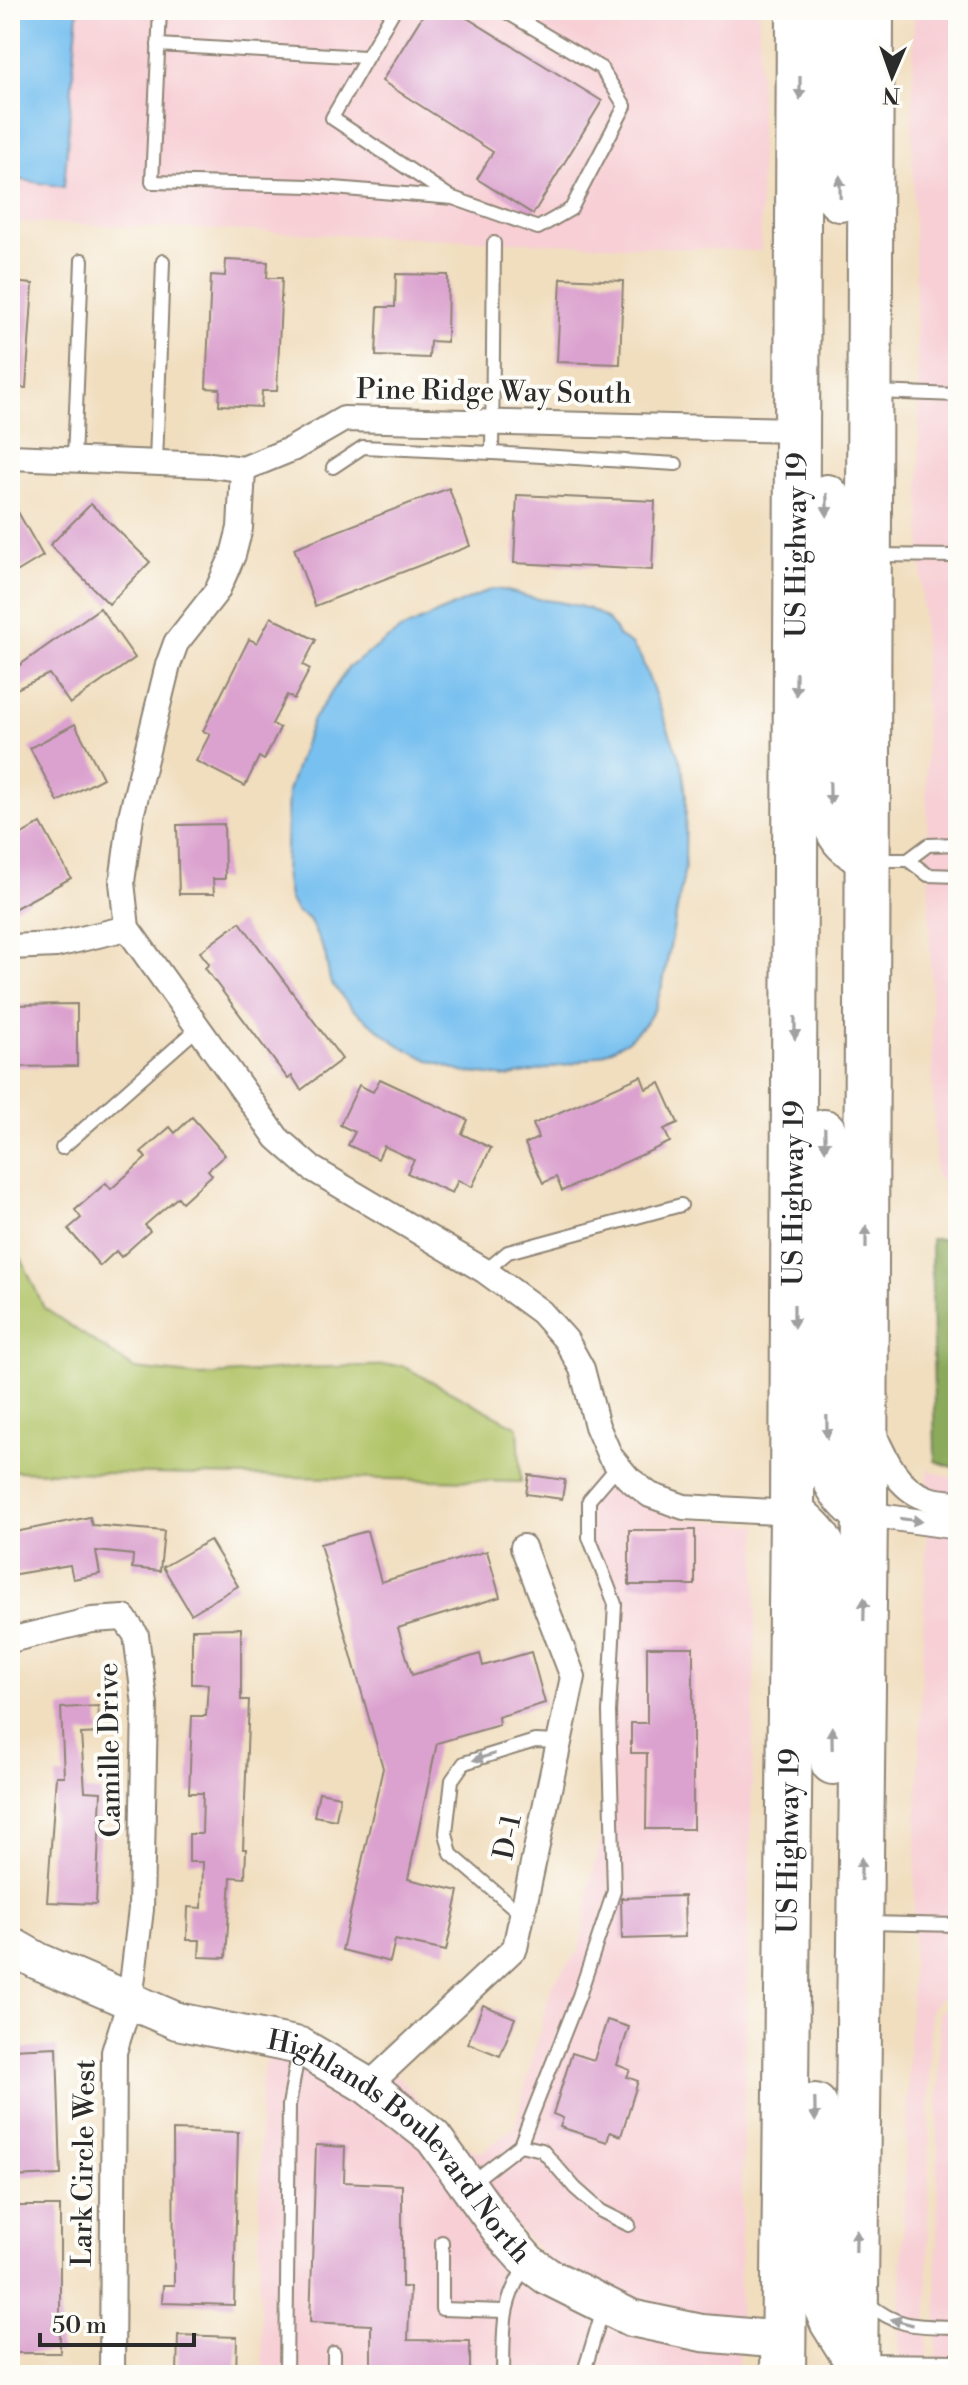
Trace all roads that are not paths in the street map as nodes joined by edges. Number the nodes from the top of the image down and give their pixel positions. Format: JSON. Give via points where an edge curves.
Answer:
{"nodes":[{"id":1,"x":160,"y":10,"type":"edge"},
{"id":2,"x":394,"y":10,"type":"edge"},
{"id":3,"x":503,"y":10,"type":"edge"},
{"id":4,"x":799,"y":10,"type":"edge"},
{"id":5,"x":837,"y":10,"type":"edge"},
{"id":6,"x":871,"y":10,"type":"edge"},
{"id":7,"x":158,"y":45,"type":"junction"},
{"id":8,"x":365,"y":57,"type":"junction"},
{"id":9,"x":453,"y":198,"type":"junction"},
{"id":10,"x":494,"y":243,"type":"dead end"},
{"id":11,"x":82,"y":260,"type":"dead end"},
{"id":12,"x":163,"y":261,"type":"dead end"},
{"id":13,"x":800,"y":324,"type":"junction"},
{"id":14,"x":868,"y":383,"type":"junction"},
{"id":15,"x":958,"y":395,"type":"edge"},
{"id":16,"x":493,"y":420,"type":"junction"},
{"id":17,"x":797,"y":430,"type":"junction"},
{"id":18,"x":492,"y":453,"type":"junction"},
{"id":19,"x":10,"y":457,"type":"edge"},
{"id":20,"x":74,"y":460,"type":"junction"},
{"id":21,"x":156,"y":463,"type":"junction"},
{"id":22,"x":676,"y":464,"type":"dead end"},
{"id":23,"x":333,"y":467,"type":"dead end"},
{"id":24,"x":243,"y":469,"type":"junction"},
{"id":25,"x":868,"y":555,"type":"junction"},
{"id":26,"x":958,"y":556,"type":"edge"},
{"id":27,"x":958,"y":844,"type":"edge"},
{"id":28,"x":888,"y":860,"type":"junction"},
{"id":29,"x":796,"y":869,"type":"junction"},
{"id":30,"x":958,"y":876,"type":"edge"},
{"id":31,"x":127,"y":928,"type":"junction"},
{"id":32,"x":10,"y":947,"type":"edge"},
{"id":33,"x":198,"y":1028,"type":"junction"},
{"id":34,"x":62,"y":1148,"type":"dead end"},
{"id":35,"x":681,"y":1205,"type":"dead end"},
{"id":36,"x":485,"y":1271,"type":"junction"},
{"id":37,"x":865,"y":1394,"type":"junction"},
{"id":38,"x":618,"y":1466,"type":"junction"},
{"id":39,"x":958,"y":1503,"type":"edge"},
{"id":40,"x":792,"y":1513,"type":"junction"},
{"id":41,"x":865,"y":1514,"type":"junction"},
{"id":42,"x":958,"y":1527,"type":"edge"},
{"id":43,"x":523,"y":1547,"type":"dead end"},
{"id":44,"x":10,"y":1640,"type":"edge"},
{"id":45,"x":559,"y":1742,"type":"junction"},
{"id":46,"x":790,"y":1782,"type":"junction"},
{"id":47,"x":522,"y":1915,"type":"junction"},
{"id":48,"x":860,"y":1923,"type":"junction"},
{"id":49,"x":958,"y":1925,"type":"edge"},
{"id":50,"x":10,"y":1945,"type":"edge"},
{"id":51,"x":130,"y":2001,"type":"junction"},
{"id":52,"x":300,"y":2046,"type":"junction"},
{"id":53,"x":858,"y":2065,"type":"junction"},
{"id":54,"x":368,"y":2086,"type":"junction"},
{"id":55,"x":520,"y":2145,"type":"junction"},
{"id":56,"x":469,"y":2185,"type":"junction"},
{"id":57,"x":629,"y":2225,"type":"dead end"},
{"id":58,"x":442,"y":2242,"type":"dead end"},
{"id":59,"x":528,"y":2262,"type":"junction"},
{"id":60,"x":855,"y":2292,"type":"junction"},
{"id":61,"x":605,"y":2304,"type":"junction"},
{"id":62,"x":504,"y":2311,"type":"junction"},
{"id":63,"x":958,"y":2327,"type":"edge"},
{"id":64,"x":334,"y":2353,"type":"dead end"},
{"id":65,"x":783,"y":2358,"type":"edge"},
{"id":66,"x":958,"y":2361,"type":"edge"},
{"id":67,"x":856,"y":2367,"type":"edge"},
{"id":68,"x":112,"y":2375,"type":"edge"},
{"id":69,"x":286,"y":2375,"type":"edge"},
{"id":70,"x":334,"y":2375,"type":"edge"},
{"id":71,"x":503,"y":2375,"type":"edge"},
{"id":72,"x":583,"y":2375,"type":"edge"}],
"edges":[{"from":1,"to":7,"type":"lane"},
{"from":2,"to":8,"type":"lane"},
{"from":3,"to":9,"type":"lane","via":[[601,68],[625,106],[571,209],[538,228]]},
{"from":4,"to":13,"type":"highway","name":"US Highway 19","one_way":true},
{"from":14,"to":5,"type":"highway","one_way":true,"via":[[841,266]]},
{"from":6,"to":14,"type":"highway"},
{"from":7,"to":8,"type":"lane"},
{"from":7,"to":9,"type":"lane","via":[[152,182],[310,186]]},
{"from":8,"to":9,"type":"lane","via":[[332,118]]},
{"from":10,"to":16,"type":"lane"},
{"from":11,"to":20,"type":"lane"},
{"from":12,"to":21,"type":"lane"},
{"from":13,"to":17,"type":"highway","name":"US Highway 19"},
{"from":13,"to":28,"type":"highway","one_way":true,"via":[[825,352],[831,809],[845,843]]},
{"from":14,"to":15,"type":"lane"},
{"from":14,"to":25,"type":"highway"},
{"from":16,"to":17,"type":"street","name":"Pine Ridge Way South"},
{"from":16,"to":18,"type":"lane"},
{"from":16,"to":24,"type":"street","name":"Pine Ridge Way South","via":[[344,419]]},
{"from":17,"to":29,"type":"highway","name":"US Highway 19","one_way":true},
{"from":18,"to":22,"type":"lane"},
{"from":18,"to":23,"type":"lane","via":[[363,447]]},
{"from":19,"to":20,"type":"street","name":"Pine Ridge Way South"},
{"from":20,"to":21,"type":"street","name":"Pine Ridge Way South"},
{"from":21,"to":24,"type":"street","name":"Pine Ridge Way South"},
{"from":24,"to":31,"type":"street","via":[[233,555],[217,591],[176,643],[168,665],[131,816],[122,882]]},
{"from":25,"to":26,"type":"lane"},
{"from":25,"to":28,"type":"highway"},
{"from":27,"to":28,"type":"lane","via":[[928,845]]},
{"from":28,"to":30,"type":"lane","via":[[928,875]]},
{"from":37,"to":28,"type":"highway","one_way":true},
{"from":29,"to":40,"type":"highway","name":"US Highway 19","one_way":true},
{"from":29,"to":41,"type":"highway","one_way":true,"via":[[823,981],[827,1460],[836,1485]]},
{"from":31,"to":32,"type":"street","via":[[56,945]]},
{"from":31,"to":33,"type":"street"},
{"from":33,"to":34,"type":"lane"},
{"from":33,"to":36,"type":"street","via":[[277,1138],[311,1168]]},
{"from":35,"to":36,"type":"lane","via":[[508,1252]]},
{"from":36,"to":38,"type":"street","via":[[541,1312],[566,1340],[582,1369],[597,1426]]},
{"from":37,"to":39,"type":"street","via":[[885,1459],[907,1488],[926,1498]]},
{"from":37,"to":41,"type":"highway"},
{"from":38,"to":40,"type":"street","via":[[650,1495],[684,1507]]},
{"from":38,"to":55,"type":"lane","via":[[589,1500],[589,1537],[615,1604],[609,1712],[614,1891]]},
{"from":40,"to":46,"type":"highway","name":"US Highway 19"},
{"from":53,"to":40,"type":"highway","one_way":true,"via":[[831,1951],[830,1574],[827,1553],[815,1533]]},
{"from":41,"to":42,"type":"street","one_way":true},
{"from":48,"to":41,"type":"highway","one_way":true},
{"from":43,"to":45,"type":"street","name":"D-1","via":[[573,1677]]},
{"from":44,"to":51,"type":"street","name":"Camille Drive","via":[[92,1620],[124,1618],[136,1635],[144,1721],[141,1909]]},
{"from":45,"to":47,"type":"street","name":"D-1"},
{"from":45,"to":47,"type":"lane","one_way":true,"via":[[535,1741],[464,1763],[452,1780],[446,1833],[451,1854]]},
{"from":46,"to":65,"type":"highway","name":"US Highway 19"},
{"from":46,"to":67,"type":"highway","one_way":true,"via":[[815,1906],[818,2288]]},
{"from":47,"to":54,"type":"street","name":"D-1","via":[[515,1948]]},
{"from":48,"to":49,"type":"lane"},
{"from":48,"to":53,"type":"highway"},
{"from":50,"to":51,"type":"street","name":"Highlands Boulevard North"},
{"from":51,"to":52,"type":"street","name":"Highlands Boulevard North","via":[[177,2021]]},
{"from":51,"to":68,"type":"street","name":"Lark Circle West","via":[[114,2052]]},
{"from":52,"to":54,"type":"street","name":"Highlands Boulevard North"},
{"from":52,"to":69,"type":"lane","via":[[289,2105]]},
{"from":60,"to":53,"type":"highway","one_way":true},
{"from":54,"to":56,"type":"street","name":"Highlands Boulevard North","via":[[433,2137]]},
{"from":55,"to":56,"type":"lane"},
{"from":55,"to":57,"type":"lane","via":[[542,2150],[601,2211]]},
{"from":56,"to":59,"type":"street","name":"Highlands Boulevard North"},
{"from":58,"to":62,"type":"lane","via":[[442,2309]]},
{"from":59,"to":61,"type":"street","name":"Highlands Boulevard North"},
{"from":59,"to":62,"type":"lane"},
{"from":63,"to":60,"type":"lane","one_way":true,"via":[[895,2322]]},
{"from":60,"to":67,"type":"highway"},
{"from":61,"to":65,"type":"street","name":"Highlands Boulevard North","via":[[631,2318]]},
{"from":61,"to":72,"type":"lane"},
{"from":62,"to":71,"type":"lane"},
{"from":64,"to":70,"type":"lane"},
{"from":66,"to":67,"type":"lane"}]}
